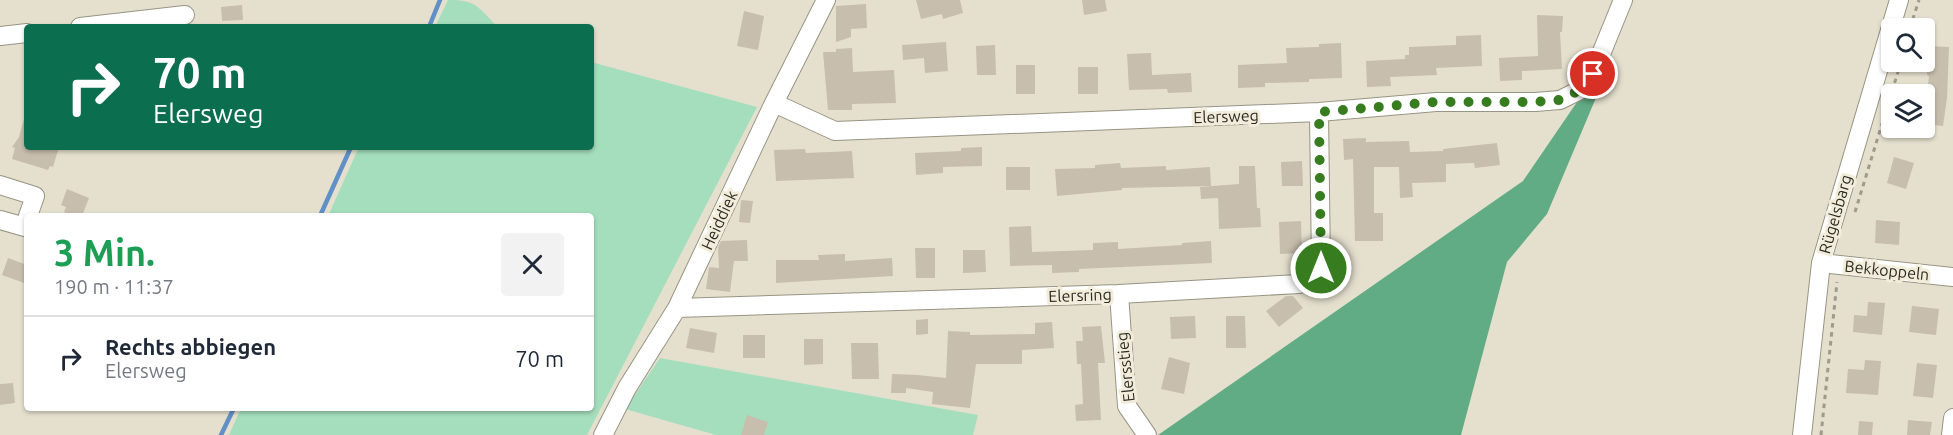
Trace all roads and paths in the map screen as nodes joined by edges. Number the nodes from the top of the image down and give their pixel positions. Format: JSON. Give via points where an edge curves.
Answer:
{"nodes":[{"id":1,"x":826,"y":0,"type":"edge"},
{"id":2,"x":1623,"y":0,"type":"edge"},
{"id":3,"x":1899,"y":0,"type":"edge"},
{"id":4,"x":1919,"y":0,"type":"edge"},
{"id":5,"x":185,"y":15,"type":"dead end"},
{"id":6,"x":1913,"y":18,"type":"edge"},
{"id":7,"x":106,"y":24,"type":"edge"},
{"id":8,"x":24,"y":33,"type":"edge"},
{"id":9,"x":0,"y":36,"type":"edge"},
{"id":10,"x":1897,"y":72,"type":"edge"},
{"id":11,"x":774,"y":103,"type":"junction"},
{"id":12,"x":1319,"y":112,"type":"junction"},
{"id":13,"x":0,"y":185,"type":"edge"},
{"id":14,"x":30,"y":213,"type":"edge"},
{"id":15,"x":0,"y":220,"type":"edge"},
{"id":16,"x":1853,"y":220,"type":"dead end"},
{"id":17,"x":24,"y":227,"type":"edge"},
{"id":18,"x":1830,"y":264,"type":"junction"},
{"id":19,"x":1953,"y":277,"type":"edge"},
{"id":20,"x":1119,"y":294,"type":"junction"},
{"id":21,"x":677,"y":308,"type":"junction"},
{"id":22,"x":1953,"y":418,"type":"edge"},
{"id":23,"x":603,"y":435,"type":"edge"},
{"id":24,"x":1147,"y":435,"type":"edge"},
{"id":25,"x":1802,"y":435,"type":"edge"},
{"id":26,"x":1821,"y":435,"type":"edge"},
{"id":27,"x":1951,"y":435,"type":"edge"}],
"edges":[{"from":1,"to":11,"type":"street","name":"Heiddiek"},
{"from":2,"to":12,"type":"street","name":"Elersweg","via":[[1588,86],[1560,100],[1436,102]]},
{"from":3,"to":18,"type":"street","name":"Rügelsbarg"},
{"from":4,"to":6,"type":"path"},
{"from":5,"to":7,"type":"street"},
{"from":8,"to":9,"type":"street"},
{"from":10,"to":16,"type":"path"},
{"from":11,"to":12,"type":"street","name":"Elersweg","via":[[835,131]]},
{"from":11,"to":21,"type":"street","name":"Heiddiek"},
{"from":12,"to":20,"type":"street","name":"Elersring","via":[[1321,268],[1312,281]]},
{"from":13,"to":14,"type":"street","via":[[35,196]]},
{"from":15,"to":17,"type":"street"},
{"from":18,"to":19,"type":"street","name":"Bekkoppeln"},
{"from":18,"to":25,"type":"street","name":"Rügelsbarg"},
{"from":18,"to":26,"type":"path"},
{"from":20,"to":21,"type":"street","name":"Elersring"},
{"from":20,"to":24,"type":"street","name":"Elersstieg","via":[[1127,406]]},
{"from":21,"to":23,"type":"street","name":"Heiddiek"},
{"from":22,"to":27,"type":"street"}]}
